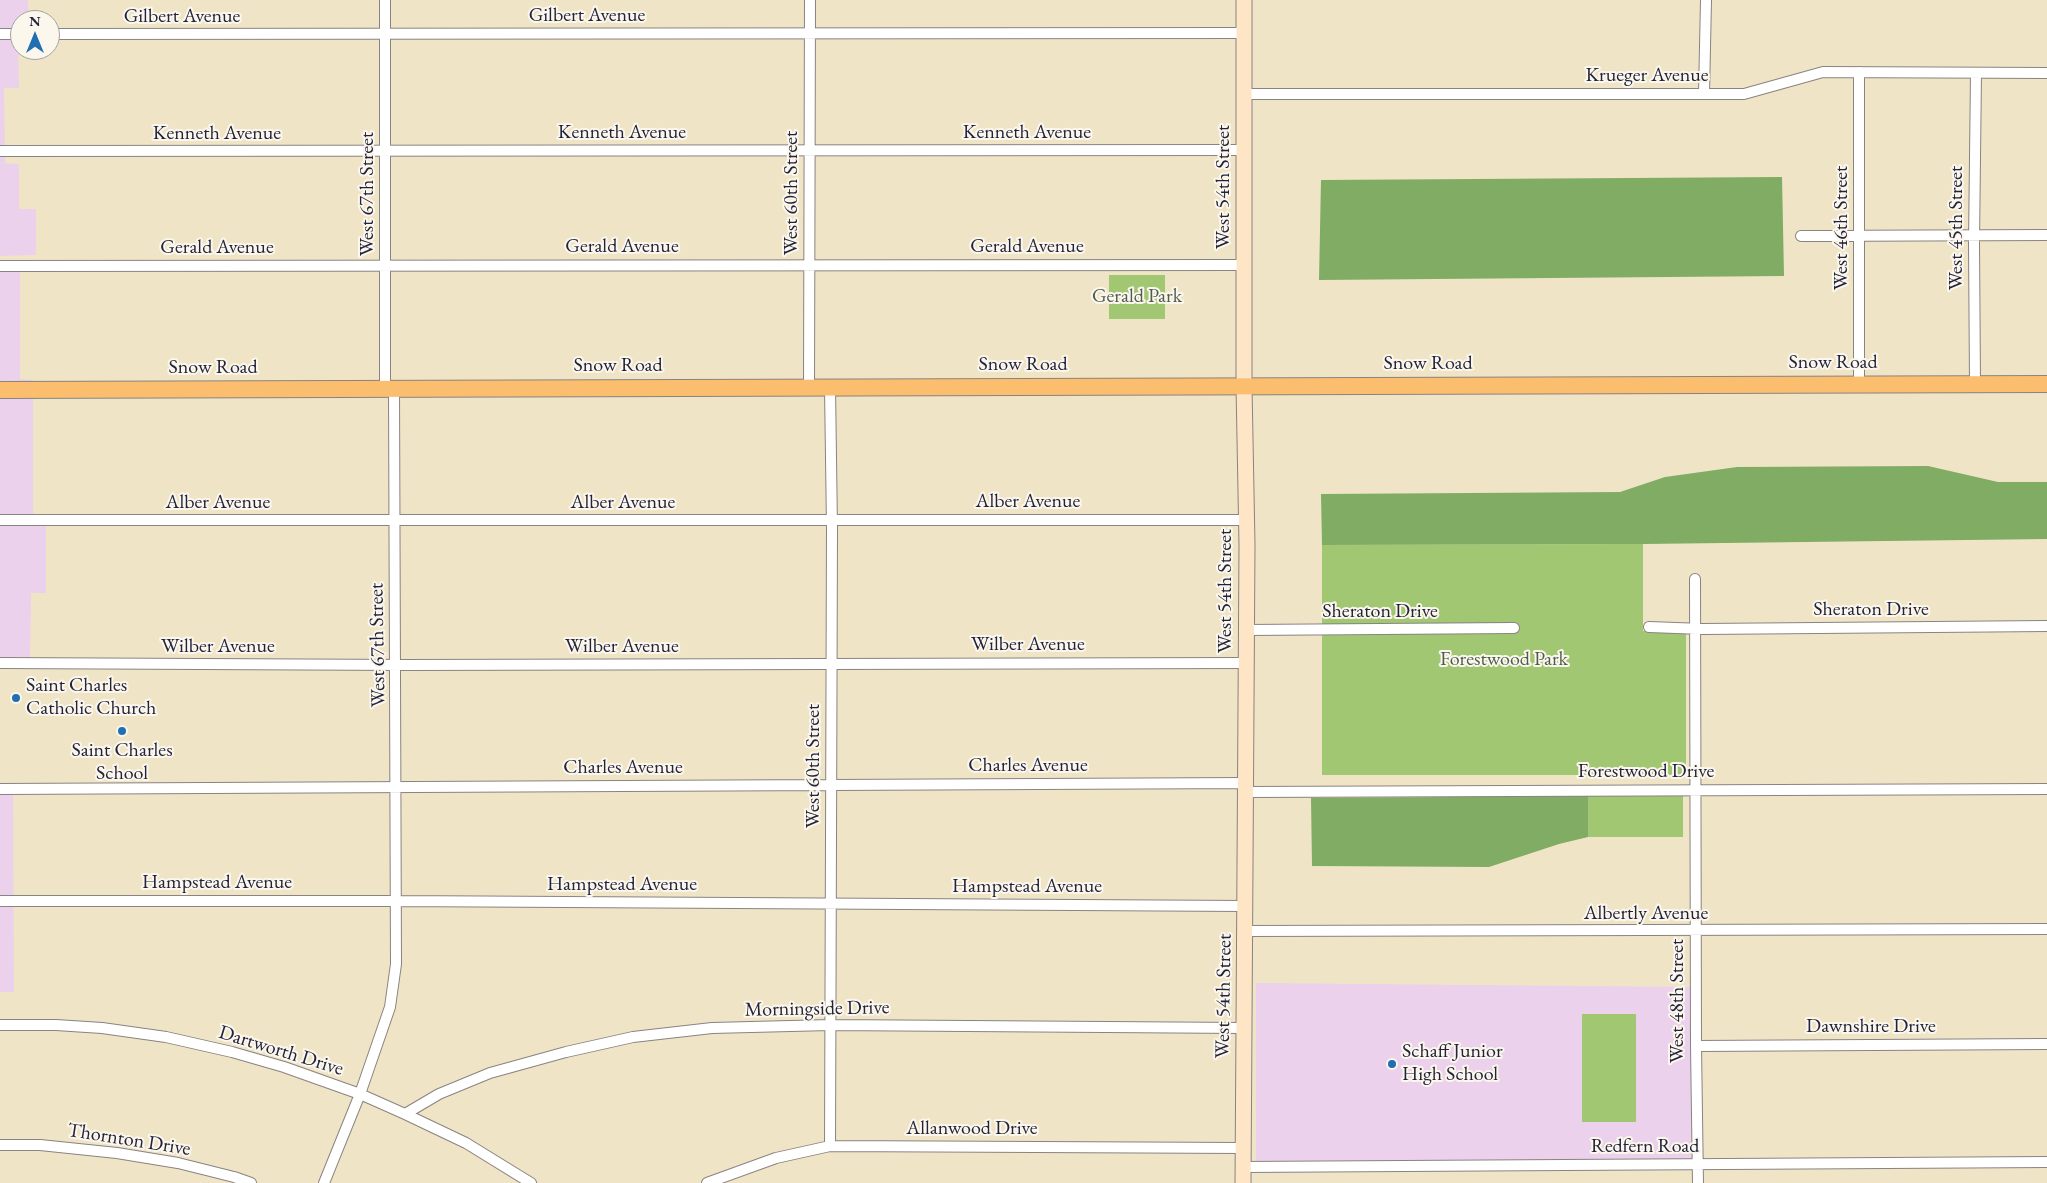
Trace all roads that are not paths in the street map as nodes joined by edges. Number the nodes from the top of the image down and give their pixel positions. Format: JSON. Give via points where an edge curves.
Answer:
{"nodes":[{"id":1,"x":385,"y":0,"type":"edge"},
{"id":2,"x":810,"y":0,"type":"edge"},
{"id":3,"x":1244,"y":0,"type":"edge"},
{"id":4,"x":1706,"y":0,"type":"edge"},
{"id":5,"x":810,"y":33,"type":"junction"},
{"id":6,"x":1244,"y":33,"type":"junction"},
{"id":7,"x":60,"y":34,"type":"edge"},
{"id":8,"x":385,"y":35,"type":"junction"},
{"id":9,"x":1859,"y":72,"type":"junction"},
{"id":10,"x":1976,"y":73,"type":"junction"},
{"id":11,"x":2047,"y":73,"type":"edge"},
{"id":12,"x":1244,"y":94,"type":"junction"},
{"id":13,"x":1704,"y":94,"type":"junction"},
{"id":14,"x":1245,"y":150,"type":"junction"},
{"id":15,"x":0,"y":151,"type":"edge"},
{"id":16,"x":386,"y":151,"type":"junction"},
{"id":17,"x":810,"y":151,"type":"junction"},
{"id":18,"x":2047,"y":235,"type":"edge"},
{"id":19,"x":1801,"y":236,"type":"dead end"},
{"id":20,"x":1859,"y":236,"type":"junction"},
{"id":21,"x":1974,"y":236,"type":"junction"},
{"id":22,"x":385,"y":265,"type":"junction"},
{"id":23,"x":809,"y":265,"type":"junction"},
{"id":24,"x":1244,"y":265,"type":"junction"},
{"id":25,"x":0,"y":266,"type":"edge"},
{"id":26,"x":1859,"y":384,"type":"junction"},
{"id":27,"x":1975,"y":384,"type":"junction"},
{"id":28,"x":2047,"y":384,"type":"edge"},
{"id":29,"x":1244,"y":386,"type":"junction"},
{"id":30,"x":809,"y":387,"type":"junction"},
{"id":31,"x":830,"y":387,"type":"junction"},
{"id":32,"x":390,"y":388,"type":"junction"},
{"id":33,"x":0,"y":390,"type":"edge"},
{"id":34,"x":0,"y":520,"type":"edge"},
{"id":35,"x":832,"y":520,"type":"junction"},
{"id":36,"x":1246,"y":520,"type":"junction"},
{"id":37,"x":394,"y":521,"type":"junction"},
{"id":38,"x":1694,"y":578,"type":"dead end"},
{"id":39,"x":2047,"y":626,"type":"edge"},
{"id":40,"x":1649,"y":627,"type":"dead end"},
{"id":41,"x":1514,"y":628,"type":"dead end"},
{"id":42,"x":1695,"y":629,"type":"junction"},
{"id":43,"x":1246,"y":630,"type":"junction"},
{"id":44,"x":0,"y":663,"type":"edge"},
{"id":45,"x":832,"y":663,"type":"junction"},
{"id":46,"x":1245,"y":663,"type":"junction"},
{"id":47,"x":396,"y":665,"type":"junction"},
{"id":48,"x":832,"y":784,"type":"junction"},
{"id":49,"x":396,"y":786,"type":"junction"},
{"id":50,"x":1246,"y":788,"type":"junction"},
{"id":51,"x":0,"y":789,"type":"edge"},
{"id":52,"x":1696,"y":789,"type":"junction"},
{"id":53,"x":2047,"y":789,"type":"edge"},
{"id":54,"x":0,"y":901,"type":"edge"},
{"id":55,"x":396,"y":901,"type":"junction"},
{"id":56,"x":830,"y":904,"type":"junction"},
{"id":57,"x":1245,"y":906,"type":"junction"},
{"id":58,"x":2047,"y":929,"type":"edge"},
{"id":59,"x":1245,"y":931,"type":"junction"},
{"id":60,"x":1696,"y":931,"type":"junction"},
{"id":61,"x":0,"y":1025,"type":"edge"},
{"id":62,"x":830,"y":1025,"type":"junction"},
{"id":63,"x":1243,"y":1028,"type":"junction"},
{"id":64,"x":2047,"y":1044,"type":"edge"},
{"id":65,"x":1696,"y":1046,"type":"junction"},
{"id":66,"x":360,"y":1094,"type":"junction"},
{"id":67,"x":405,"y":1114,"type":"junction"},
{"id":68,"x":0,"y":1145,"type":"edge"},
{"id":69,"x":830,"y":1146,"type":"junction"},
{"id":70,"x":1243,"y":1148,"type":"junction"},
{"id":71,"x":2047,"y":1162,"type":"edge"},
{"id":72,"x":1698,"y":1164,"type":"junction"},
{"id":73,"x":1243,"y":1167,"type":"junction"},
{"id":74,"x":251,"y":1183,"type":"edge"},
{"id":75,"x":324,"y":1183,"type":"edge"},
{"id":76,"x":531,"y":1183,"type":"edge"},
{"id":77,"x":707,"y":1183,"type":"edge"},
{"id":78,"x":1243,"y":1183,"type":"edge"},
{"id":79,"x":1698,"y":1183,"type":"edge"}],
"edges":[{"from":1,"to":8,"type":"street","name":"West 67th Street"},
{"from":2,"to":5,"type":"street","name":"West 60th Street"},
{"from":3,"to":6,"type":"street","name":"West 54th Street"},
{"from":4,"to":13,"type":"street"},
{"from":5,"to":6,"type":"street","name":"Gilbert Avenue"},
{"from":5,"to":8,"type":"street","name":"Gilbert Avenue"},
{"from":5,"to":17,"type":"street","name":"West 60th Street"},
{"from":6,"to":12,"type":"street","name":"West 54th Street"},
{"from":7,"to":8,"type":"street","name":"Gilbert Avenue"},
{"from":8,"to":16,"type":"street","name":"West 67th Street"},
{"from":9,"to":10,"type":"street","name":"Krueger Avenue"},
{"from":9,"to":13,"type":"street","name":"Krueger Avenue","via":[[1823,72],[1744,94]]},
{"from":9,"to":20,"type":"street","name":"West 46th Street"},
{"from":10,"to":11,"type":"street","name":"Krueger Avenue"},
{"from":10,"to":21,"type":"street","name":"West 45th Street"},
{"from":12,"to":13,"type":"street","name":"Krueger Avenue"},
{"from":12,"to":14,"type":"street","name":"West 54th Street"},
{"from":14,"to":17,"type":"street","name":"Kenneth Avenue"},
{"from":14,"to":24,"type":"street","name":"West 54th Street"},
{"from":15,"to":16,"type":"street","name":"Kenneth Avenue"},
{"from":16,"to":17,"type":"street","name":"Kenneth Avenue"},
{"from":16,"to":22,"type":"street","name":"West 67th Street"},
{"from":17,"to":23,"type":"street","name":"West 60th Street"},
{"from":18,"to":21,"type":"street"},
{"from":19,"to":20,"type":"street"},
{"from":20,"to":21,"type":"street"},
{"from":20,"to":26,"type":"street","name":"West 46th Street"},
{"from":21,"to":27,"type":"street","name":"West 45th Street"},
{"from":22,"to":23,"type":"street","name":"Gerald Avenue"},
{"from":22,"to":25,"type":"street","name":"Gerald Avenue"},
{"from":22,"to":32,"type":"street","name":"West 67th Street"},
{"from":23,"to":24,"type":"street","name":"Gerald Avenue"},
{"from":23,"to":30,"type":"street","name":"West 60th Street"},
{"from":24,"to":29,"type":"street","name":"West 54th Street"},
{"from":26,"to":27,"type":"main road","name":"Snow Road"},
{"from":26,"to":29,"type":"main road","name":"Snow Road"},
{"from":27,"to":28,"type":"main road","name":"Snow Road"},
{"from":29,"to":31,"type":"main road","name":"Snow Road"},
{"from":29,"to":36,"type":"street","name":"West 54th Street"},
{"from":30,"to":31,"type":"main road","name":"Snow Road"},
{"from":30,"to":32,"type":"main road","name":"Snow Road"},
{"from":31,"to":35,"type":"street","name":"West 60th Street"},
{"from":32,"to":33,"type":"main road","name":"Snow Road"},
{"from":32,"to":37,"type":"street","name":"West 67th Street"},
{"from":34,"to":37,"type":"street","name":"Alber Avenue"},
{"from":35,"to":36,"type":"street","name":"Alber Avenue"},
{"from":35,"to":37,"type":"street","name":"Alber Avenue"},
{"from":35,"to":45,"type":"street","name":"West 60th Street"},
{"from":36,"to":43,"type":"street","name":"West 54th Street"},
{"from":37,"to":47,"type":"street","name":"West 67th Street"},
{"from":38,"to":42,"type":"street","name":"West 48th Street"},
{"from":39,"to":42,"type":"street","name":"Sheraton Drive"},
{"from":40,"to":42,"type":"street","name":"Sheraton Drive"},
{"from":41,"to":43,"type":"street","name":"Sheraton Drive"},
{"from":42,"to":52,"type":"street","name":"West 48th Street"},
{"from":43,"to":46,"type":"street","name":"West 54th Street"},
{"from":44,"to":47,"type":"street","name":"Wilber Avenue"},
{"from":45,"to":46,"type":"street","name":"Wilber Avenue"},
{"from":45,"to":47,"type":"street","name":"Wilber Avenue"},
{"from":45,"to":48,"type":"street","name":"West 60th Street"},
{"from":46,"to":50,"type":"street","name":"West 54th Street"},
{"from":47,"to":49,"type":"street","name":"West 67th Street"},
{"from":48,"to":49,"type":"street","name":"Charles Avenue"},
{"from":48,"to":50,"type":"street","name":"Charles Avenue"},
{"from":48,"to":56,"type":"street","name":"West 60th Street"},
{"from":49,"to":51,"type":"street","name":"Charles Avenue"},
{"from":49,"to":55,"type":"street","name":"West 67th Street"},
{"from":50,"to":52,"type":"street","name":"Forestwood Drive"},
{"from":50,"to":57,"type":"street","name":"West 54th Street"},
{"from":52,"to":53,"type":"street","name":"Forestwood Drive"},
{"from":52,"to":60,"type":"street","name":"West 48th Street"},
{"from":54,"to":55,"type":"street","name":"Hampstead Avenue"},
{"from":55,"to":56,"type":"street","name":"Hampstead Avenue"},
{"from":55,"to":66,"type":"street","name":"West 67th Street","via":[[396,964],[390,1007]]},
{"from":56,"to":57,"type":"street","name":"Hampstead Avenue"},
{"from":56,"to":62,"type":"street","name":"West 60th Street"},
{"from":57,"to":59,"type":"street","name":"West 54th Street"},
{"from":58,"to":60,"type":"street","name":"Albertly Avenue"},
{"from":59,"to":60,"type":"street","name":"Albertly Avenue"},
{"from":59,"to":63,"type":"street","name":"West 54th Street"},
{"from":60,"to":65,"type":"street","name":"West 48th Street"},
{"from":61,"to":66,"type":"street","name":"Dartworth Drive","via":[[102,1028],[166,1037],[232,1052]]},
{"from":62,"to":63,"type":"street","name":"Morningside Drive"},
{"from":62,"to":67,"type":"street","name":"Morningside Drive","via":[[712,1028],[633,1037],[490,1073],[439,1094]]},
{"from":62,"to":69,"type":"street","name":"West 60th Street"},
{"from":63,"to":70,"type":"street","name":"West 54th Street"},
{"from":64,"to":65,"type":"street","name":"Dawnshire Drive"},
{"from":65,"to":72,"type":"street","name":"West 48th Street"},
{"from":66,"to":67,"type":"street","name":"Dartworth Drive"},
{"from":66,"to":75,"type":"street","name":"West 67th Street"},
{"from":67,"to":76,"type":"street","name":"Dartworth Drive","via":[[466,1143]]},
{"from":68,"to":74,"type":"street","name":"Thornton Drive","via":[[117,1152],[178,1163]]},
{"from":69,"to":70,"type":"street","name":"Allanwood Drive"},
{"from":69,"to":77,"type":"street","name":"Allanwood Drive","via":[[776,1158]]},
{"from":70,"to":73,"type":"street","name":"West 54th Street"},
{"from":71,"to":72,"type":"street","name":"Redfern Road"},
{"from":72,"to":73,"type":"street","name":"Redfern Road"},
{"from":72,"to":79,"type":"street","name":"West 48th Street"},
{"from":73,"to":78,"type":"street","name":"West 54th Street"}]}
